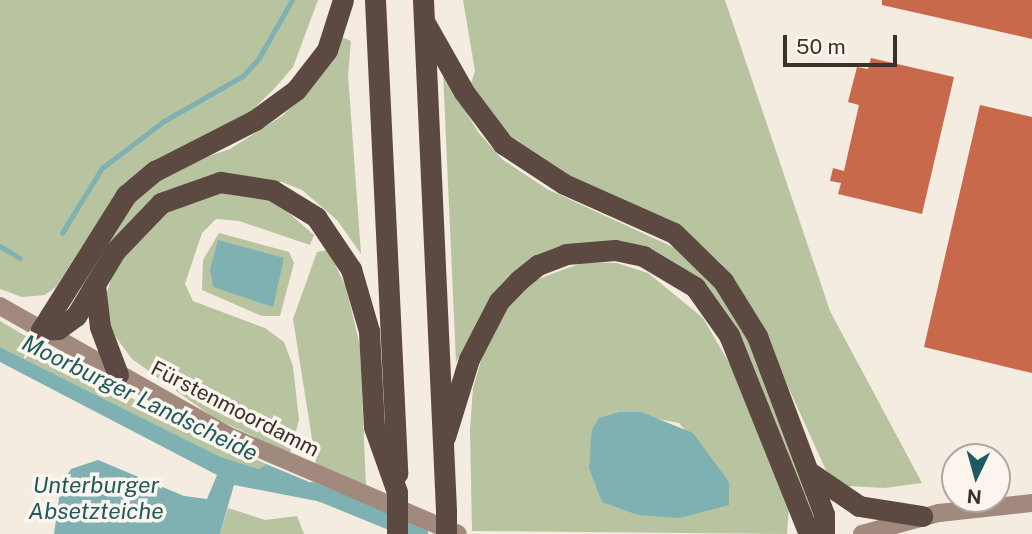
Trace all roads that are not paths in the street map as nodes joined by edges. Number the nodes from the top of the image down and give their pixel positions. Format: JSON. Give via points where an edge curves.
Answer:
{"nodes":[{"id":1,"x":343,"y":0,"type":"edge"},
{"id":2,"x":374,"y":0,"type":"edge"},
{"id":3,"x":424,"y":0,"type":"edge"},
{"id":4,"x":425,"y":23,"type":"junction"},
{"id":5,"x":95,"y":285,"type":"junction"},
{"id":6,"x":0,"y":306,"type":"edge"},
{"id":7,"x":41,"y":330,"type":"junction"},
{"id":8,"x":118,"y":375,"type":"junction"},
{"id":9,"x":445,"y":437,"type":"junction"},
{"id":10,"x":808,"y":470,"type":"junction"},
{"id":11,"x":397,"y":492,"type":"junction"},
{"id":12,"x":1032,"y":503,"type":"edge"},
{"id":13,"x":922,"y":516,"type":"junction"},
{"id":14,"x":397,"y":534,"type":"edge"},
{"id":15,"x":446,"y":534,"type":"edge"},
{"id":16,"x":458,"y":534,"type":"edge"},
{"id":17,"x":809,"y":534,"type":"edge"},
{"id":18,"x":824,"y":534,"type":"edge"},
{"id":19,"x":862,"y":534,"type":"edge"}],
"edges":[{"from":1,"to":7,"type":"highway","via":[[327,50],[296,90],[255,120],[155,171],[126,195]]},
{"from":2,"to":11,"type":"highway"},
{"from":3,"to":4,"type":"highway"},
{"from":4,"to":9,"type":"highway"},
{"from":4,"to":10,"type":"highway","via":[[464,92],[503,144],[564,184],[674,233],[723,281],[757,336]]},
{"from":5,"to":7,"type":"highway","via":[[71,321]]},
{"from":5,"to":8,"type":"highway","via":[[100,327]]},
{"from":5,"to":11,"type":"highway","via":[[138,222],[191,188],[248,182],[296,201],[326,227],[359,288],[370,342],[374,427]]},
{"from":6,"to":7,"type":"main road","name":"Fürstenmoordamm"},
{"from":7,"to":8,"type":"main road","name":"Fürstenmoordamm"},
{"from":8,"to":16,"type":"main road","name":"Fürstenmoordamm","via":[[268,455]]},
{"from":9,"to":15,"type":"highway","bridge":true},
{"from":9,"to":17,"type":"highway","via":[[469,359],[499,302],[518,281],[566,254],[615,250],[643,256],[695,287],[729,335]]},
{"from":10,"to":13,"type":"highway","via":[[827,489],[859,506]]},
{"from":10,"to":18,"type":"highway","via":[[824,514]]},
{"from":11,"to":14,"type":"highway","bridge":true},
{"from":12,"to":13,"type":"main road"},
{"from":13,"to":19,"type":"main road"}]}
